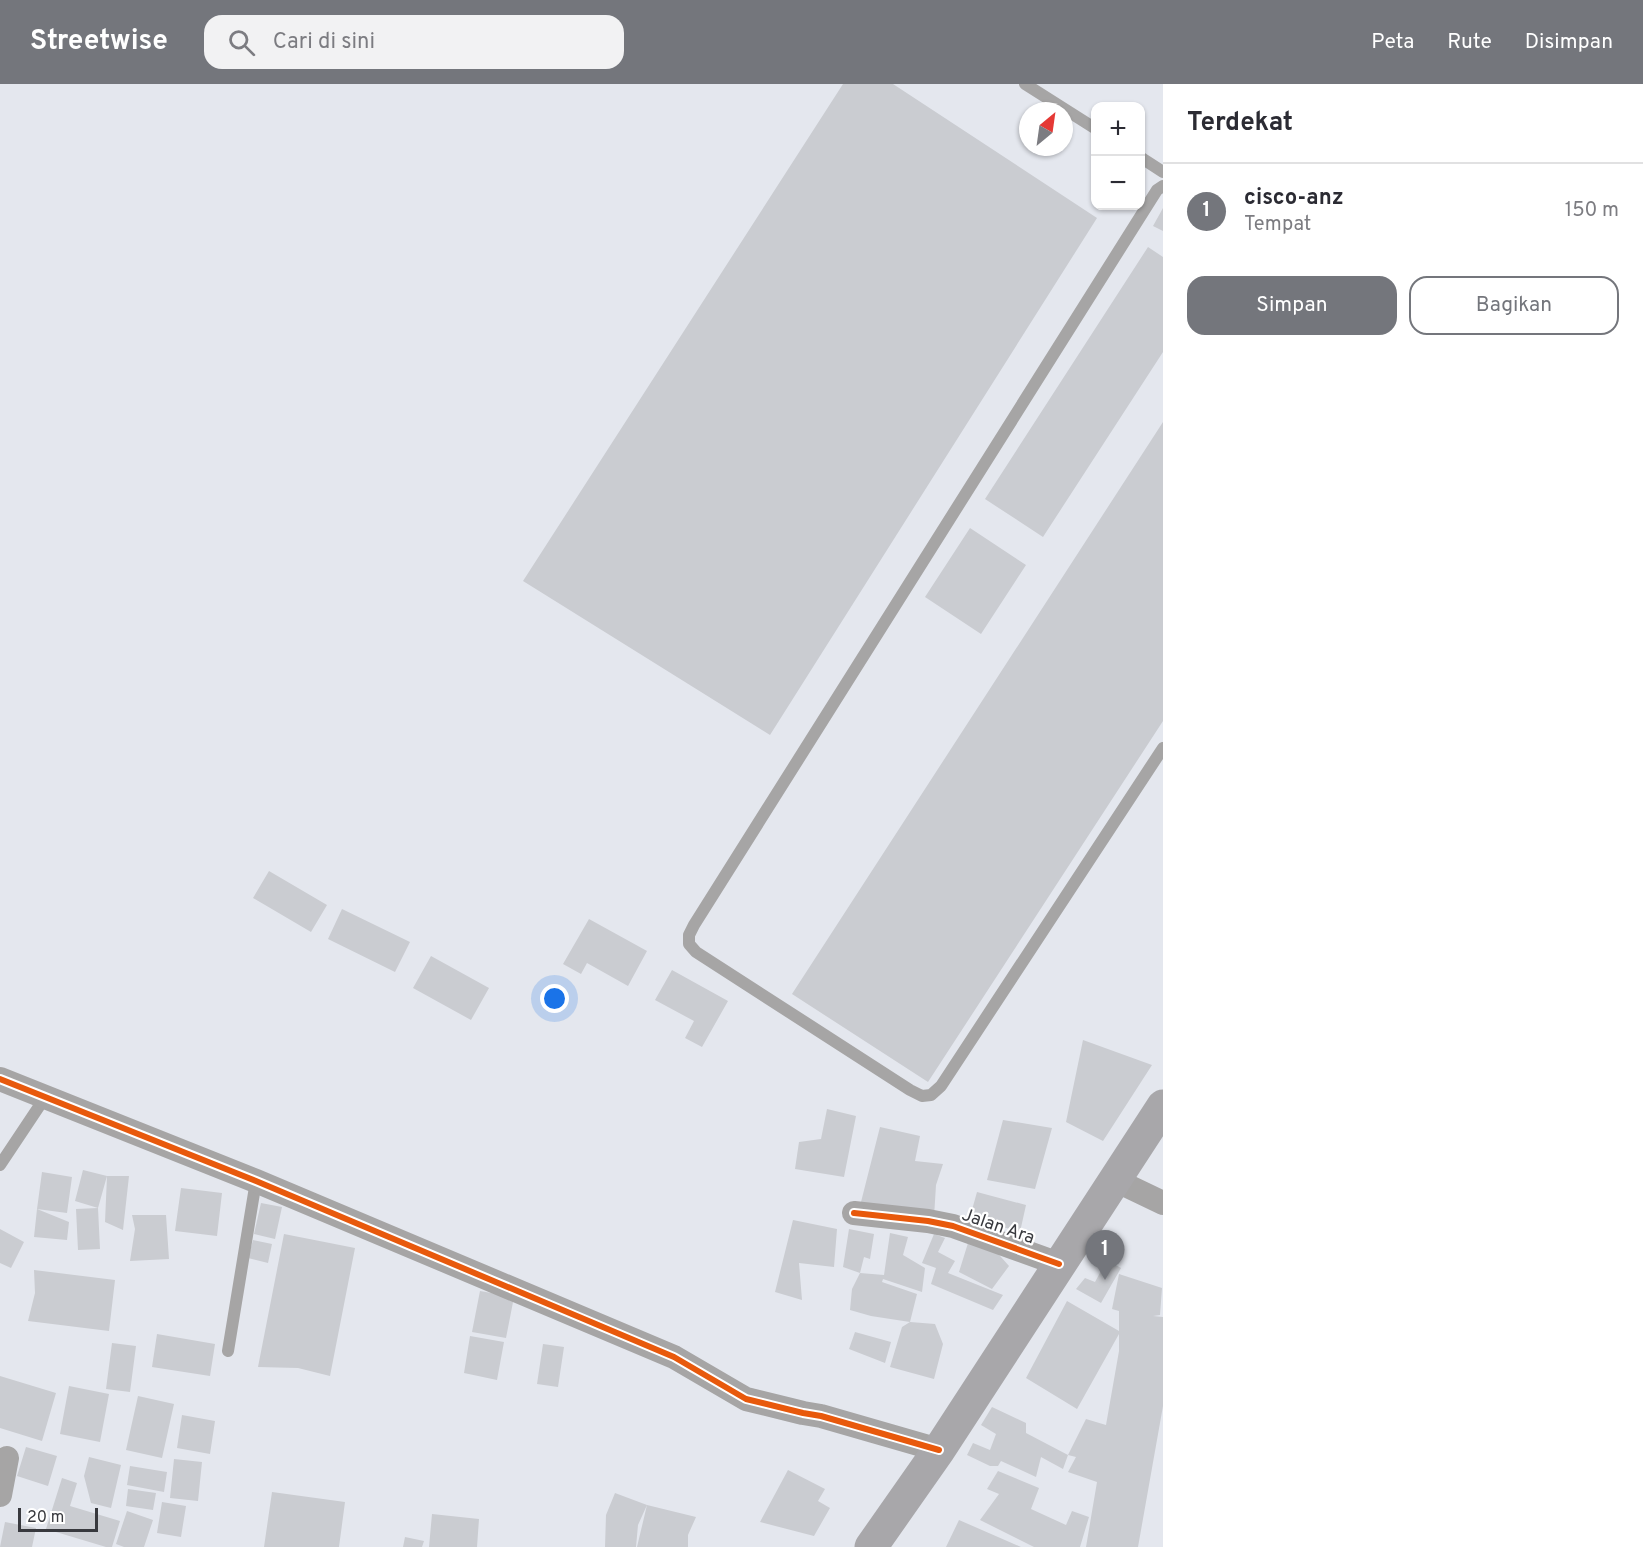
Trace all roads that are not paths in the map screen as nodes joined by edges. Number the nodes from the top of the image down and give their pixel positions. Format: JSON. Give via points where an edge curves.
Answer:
{"nodes":[{"id":1,"x":1025,"y":84,"type":"edge"},
{"id":2,"x":1091,"y":126,"type":"edge"},
{"id":3,"x":1145,"y":160,"type":"edge"},
{"id":4,"x":1163,"y":172,"type":"edge"},
{"id":5,"x":1163,"y":186,"type":"edge"},
{"id":6,"x":1163,"y":748,"type":"edge"},
{"id":7,"x":0,"y":1079,"type":"edge"},
{"id":8,"x":46,"y":1096,"type":"junction"},
{"id":9,"x":1163,"y":1107,"type":"edge"},
{"id":10,"x":0,"y":1165,"type":"edge"},
{"id":11,"x":255,"y":1181,"type":"junction"},
{"id":12,"x":1140,"y":1191,"type":"edge"},
{"id":13,"x":854,"y":1213,"type":"dead end"},
{"id":14,"x":1059,"y":1264,"type":"junction"},
{"id":15,"x":228,"y":1352,"type":"dead end"},
{"id":16,"x":939,"y":1450,"type":"junction"},
{"id":17,"x":7,"y":1458,"type":"dead end"},
{"id":18,"x":0,"y":1495,"type":"edge"},
{"id":19,"x":871,"y":1547,"type":"edge"}],
"edges":[{"from":1,"to":2,"type":"lane"},
{"from":3,"to":4,"type":"lane"},
{"from":5,"to":6,"type":"lane","via":[[700,915],[689,935],[689,945],[910,1090],[921,1096],[931,1095]]},
{"from":7,"to":8,"type":"street"},
{"from":8,"to":10,"type":"lane"},
{"from":8,"to":11,"type":"street"},
{"from":9,"to":12,"type":"main road"},
{"from":11,"to":15,"type":"lane"},
{"from":11,"to":16,"type":"street","via":[[674,1357],[746,1399]]},
{"from":12,"to":14,"type":"main road"},
{"from":13,"to":14,"type":"street","name":"Jalan Ara","via":[[953,1226]]},
{"from":14,"to":16,"type":"main road"},
{"from":16,"to":19,"type":"main road"},
{"from":17,"to":18,"type":"street"}]}
